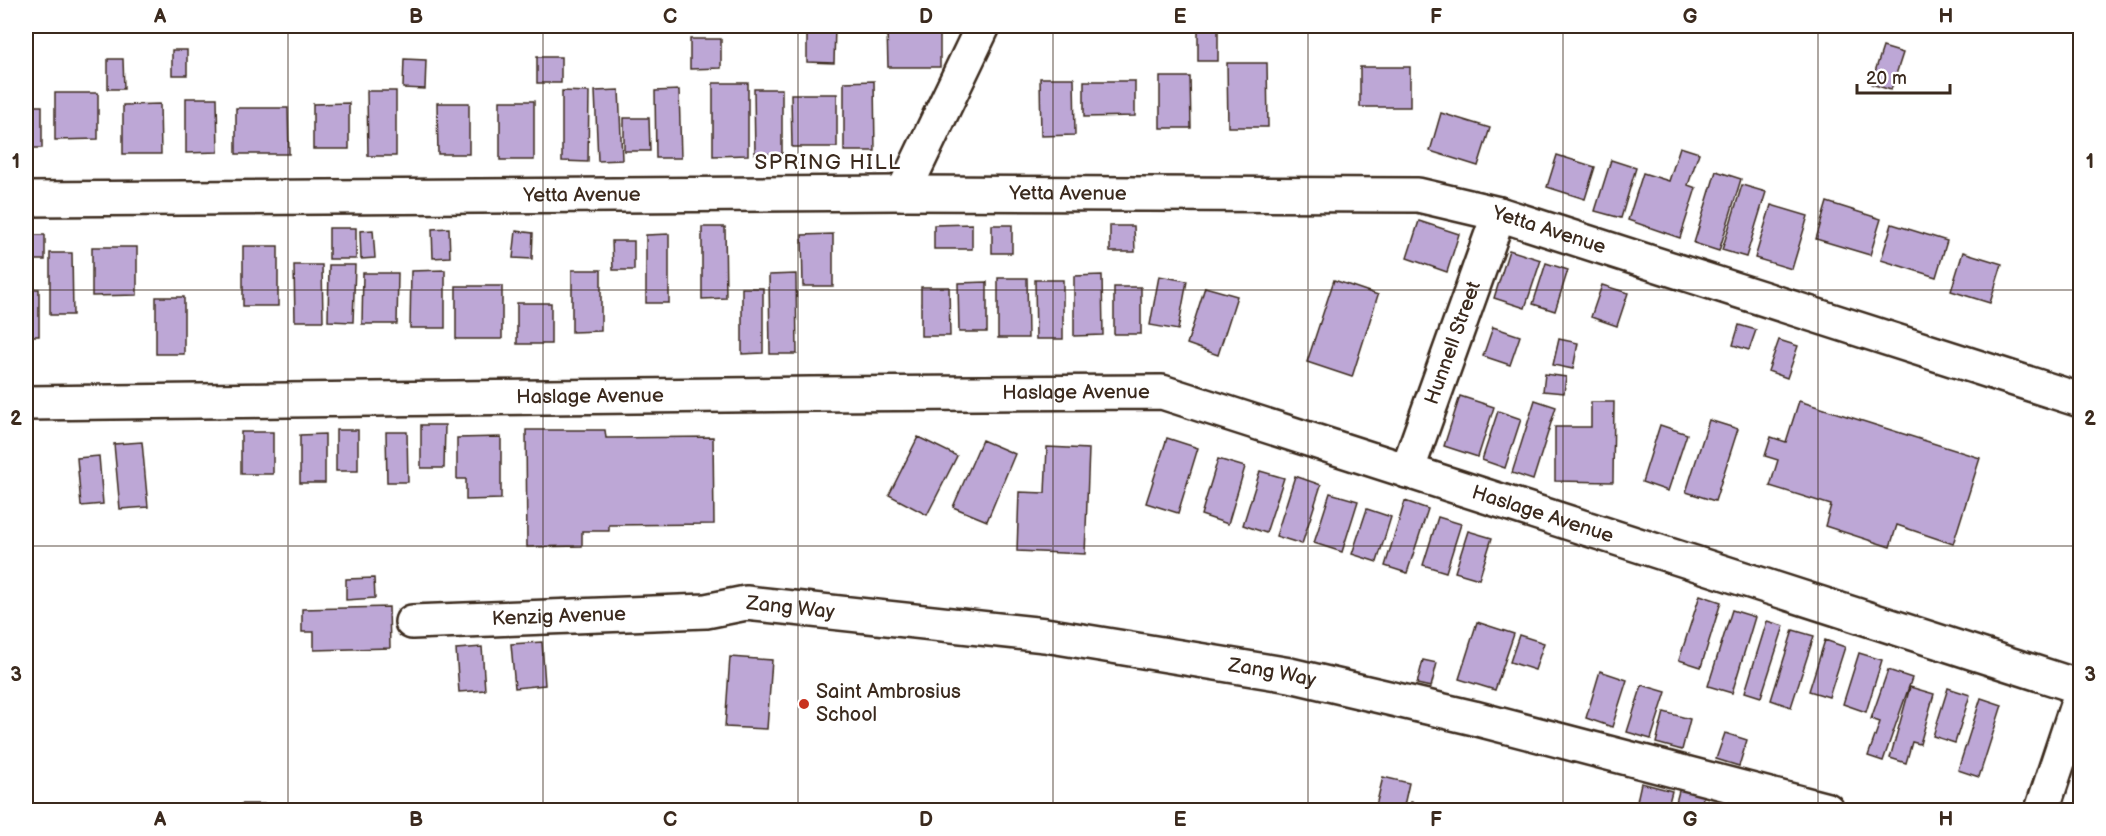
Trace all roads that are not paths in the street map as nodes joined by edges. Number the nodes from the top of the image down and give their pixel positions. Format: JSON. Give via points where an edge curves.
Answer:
{"nodes":[{"id":1,"x":983,"y":26,"type":"edge"},
{"id":2,"x":903,"y":193,"type":"junction"},
{"id":3,"x":26,"y":199,"type":"edge"},
{"id":4,"x":1499,"y":214,"type":"junction"},
{"id":5,"x":2080,"y":400,"type":"edge"},
{"id":6,"x":26,"y":403,"type":"edge"},
{"id":7,"x":1407,"y":471,"type":"junction"},
{"id":8,"x":706,"y":611,"type":"joint"},
{"id":9,"x":412,"y":622,"type":"dead end"},
{"id":10,"x":2080,"y":687,"type":"edge"},
{"id":11,"x":2080,"y":696,"type":"edge"},
{"id":12,"x":1827,"y":810,"type":"edge"},
{"id":13,"x":2042,"y":810,"type":"edge"}],
"edges":[{"from":1,"to":2,"type":"street"},
{"from":2,"to":3,"type":"street","name":"Yetta Avenue"},
{"from":2,"to":4,"type":"street","name":"Yetta Avenue","via":[[1418,195]]},
{"from":4,"to":5,"type":"street","name":"Yetta Avenue"},
{"from":4,"to":7,"type":"street","name":"Hunnell Street"},
{"from":6,"to":7,"type":"street","name":"Haslage Avenue","via":[[1162,392]]},
{"from":7,"to":10,"type":"street","name":"Haslage Avenue"},
{"from":8,"to":9,"type":"street","name":"Kenzig Avenue"},
{"from":8,"to":12,"type":"street","name":"Zang Way","via":[[746,603],[1022,632],[1290,675],[1474,717]]},
{"from":11,"to":13,"type":"street"}]}
